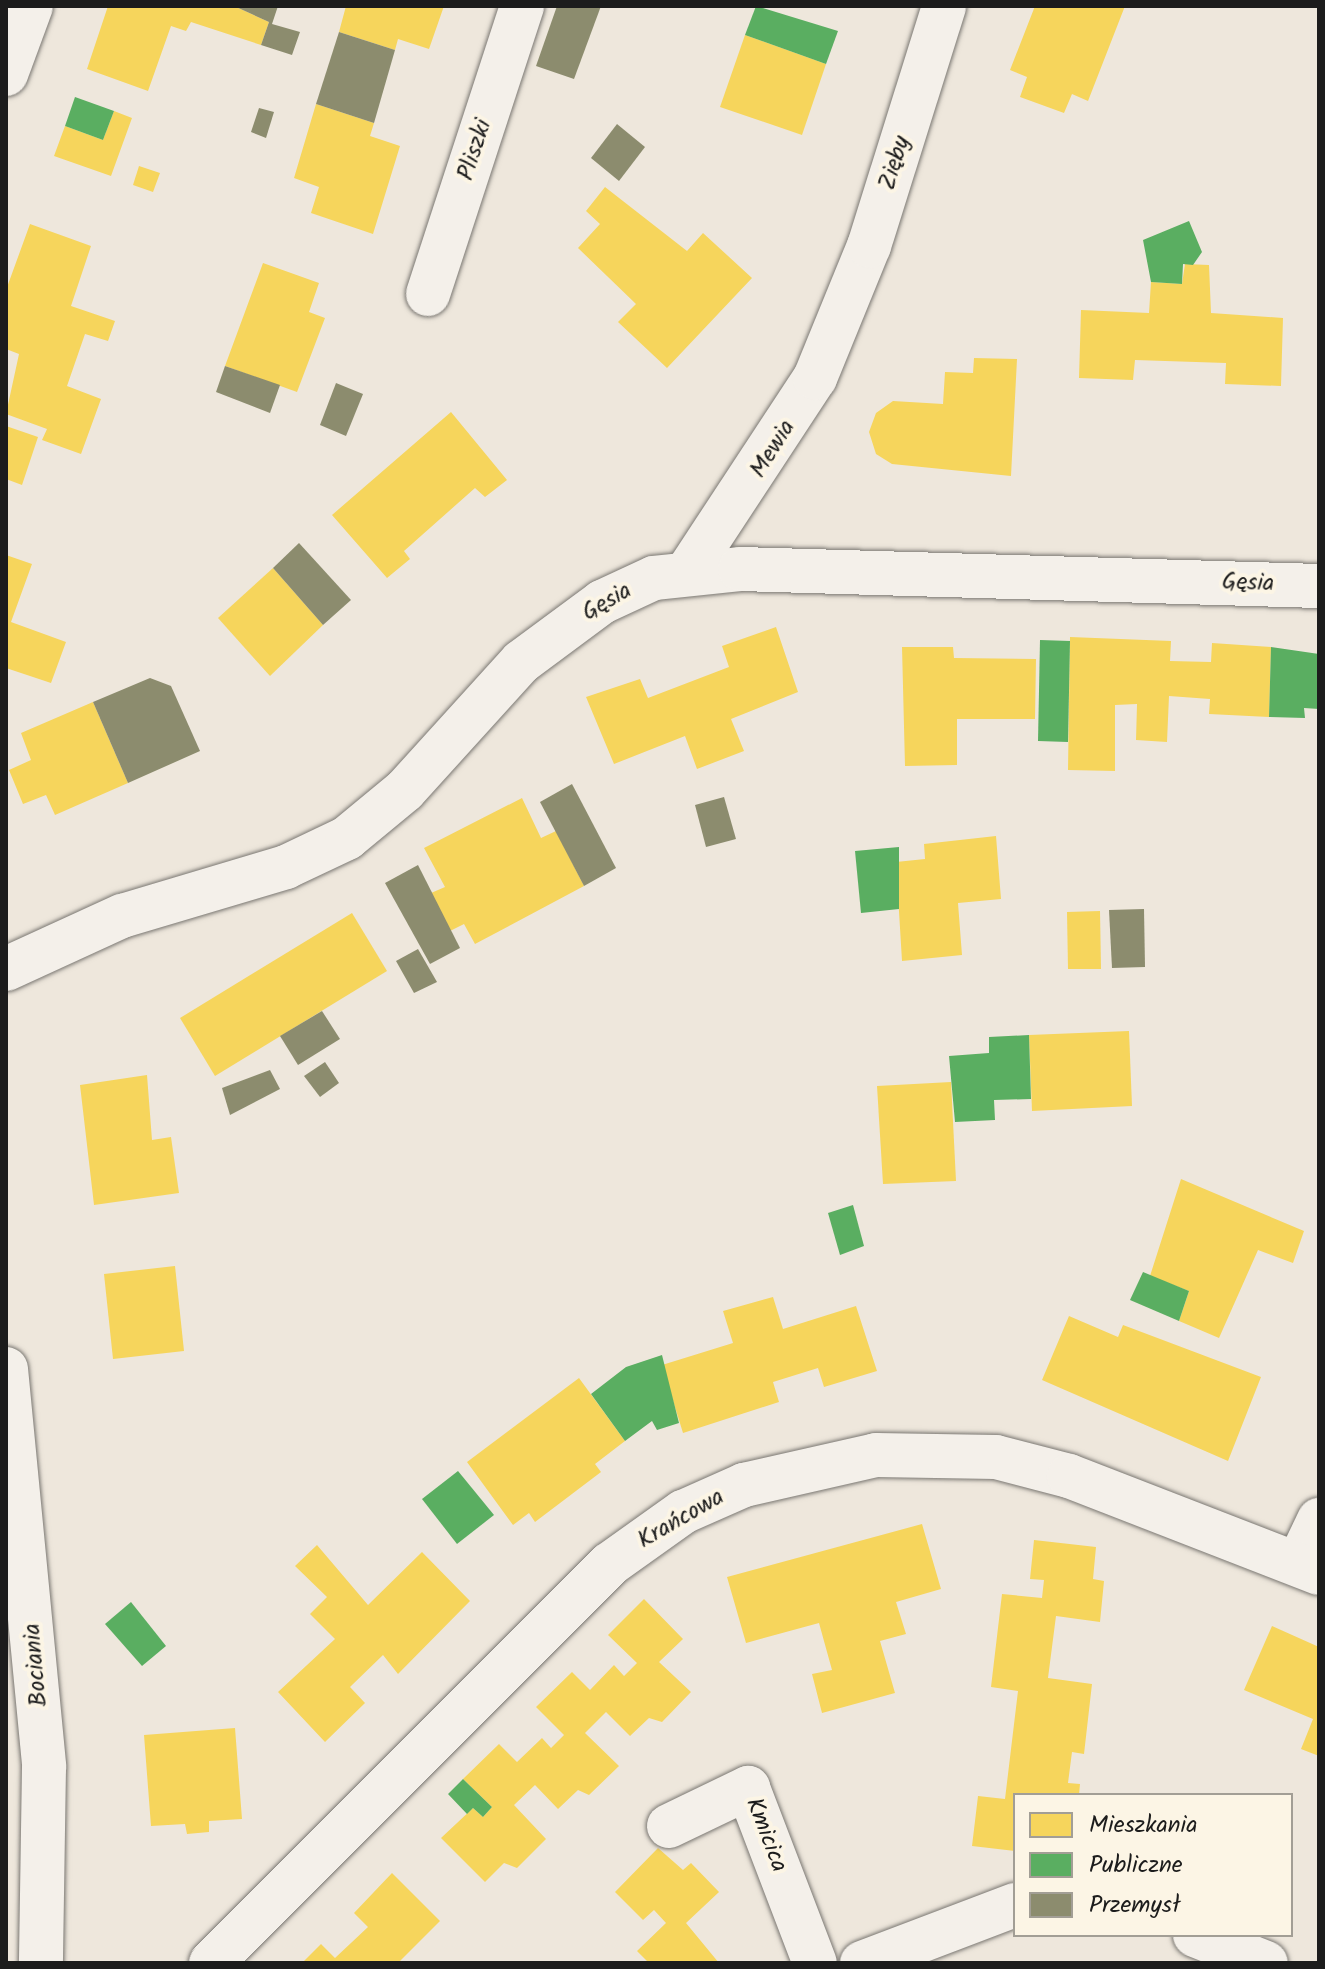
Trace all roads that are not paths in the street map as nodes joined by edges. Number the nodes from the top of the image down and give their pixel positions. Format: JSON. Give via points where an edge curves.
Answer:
{"nodes":[{"id":1,"x":31,"y":6,"type":"edge"},
{"id":2,"x":522,"y":6,"type":"edge"},
{"id":3,"x":944,"y":6,"type":"edge"},
{"id":4,"x":6,"y":74,"type":"edge"},
{"id":5,"x":428,"y":294,"type":"dead end"},
{"id":6,"x":841,"y":318,"type":"joint"},
{"id":7,"x":688,"y":571,"type":"junction"},
{"id":8,"x":1319,"y":586,"type":"edge"},
{"id":9,"x":6,"y":969,"type":"edge"},
{"id":10,"x":6,"y":1369,"type":"edge"},
{"id":11,"x":1319,"y":1520,"type":"edge"},
{"id":12,"x":1309,"y":1568,"type":"edge"},
{"id":13,"x":669,"y":1826,"type":"dead end"},
{"id":14,"x":1013,"y":1906,"type":"edge"},
{"id":15,"x":1200,"y":1937,"type":"edge"},
{"id":16,"x":41,"y":1963,"type":"edge"},
{"id":17,"x":211,"y":1963,"type":"edge"},
{"id":18,"x":815,"y":1963,"type":"edge"},
{"id":19,"x":862,"y":1963,"type":"edge"},
{"id":20,"x":1266,"y":1963,"type":"edge"}],
"edges":[{"from":1,"to":4,"type":"street"},
{"from":2,"to":5,"type":"street","name":"Pliszki"},
{"from":3,"to":6,"type":"street","name":"Zięby"},
{"from":6,"to":7,"type":"street","name":"Mewia","via":[[775,448]]},
{"from":7,"to":8,"type":"street","name":"Gęsia"},
{"from":7,"to":9,"type":"street","name":"Gęsia","via":[[623,590],[550,638],[405,790],[347,838],[286,867],[122,916]]},
{"from":10,"to":16,"type":"street","name":"Bociania","via":[[44,1767]]},
{"from":11,"to":12,"type":"street","name":"Krańcowa"},
{"from":12,"to":17,"type":"street","name":"Krańcowa","via":[[1069,1476],[996,1457],[876,1455],[744,1485],[683,1512],[610,1564]]},
{"from":13,"to":18,"type":"street","name":"Kmicica","via":[[748,1788]]},
{"from":14,"to":19,"type":"street"},
{"from":15,"to":20,"type":"street"}]}
